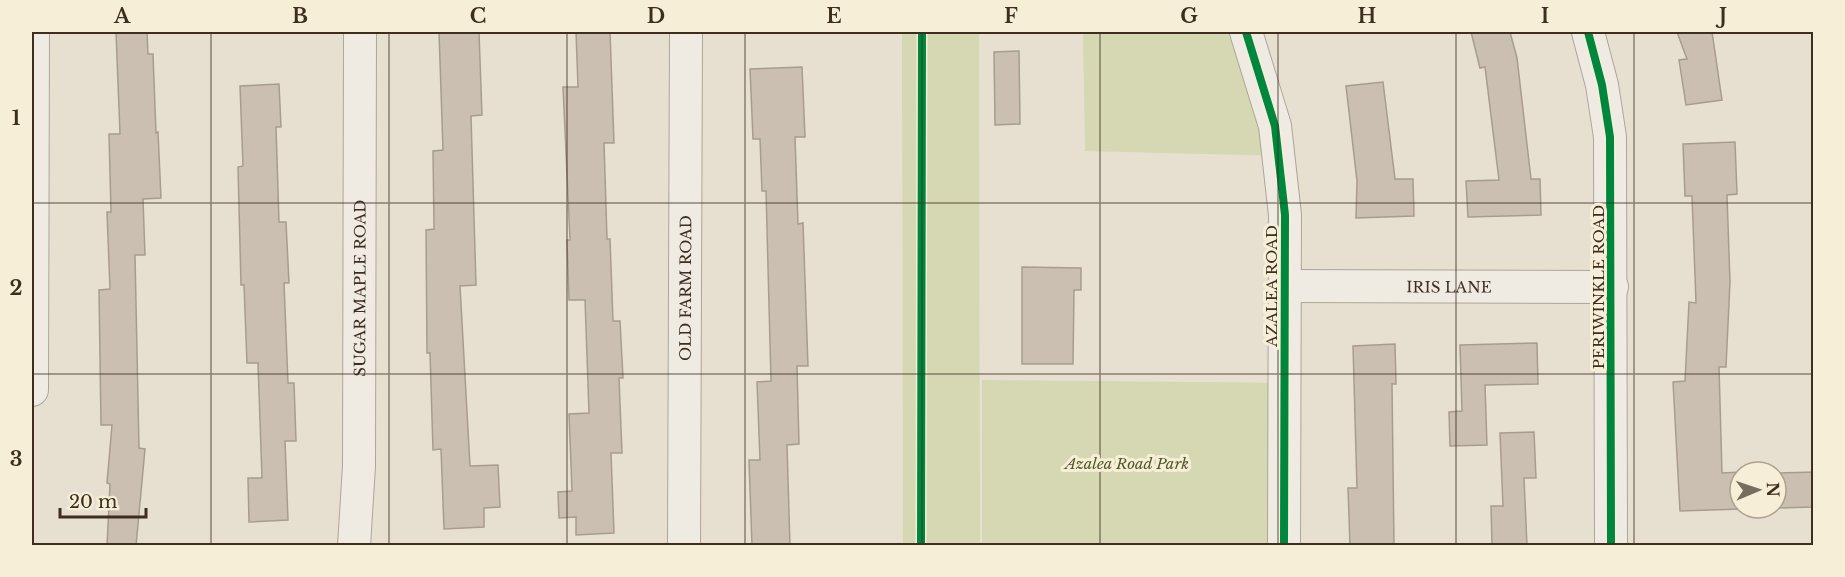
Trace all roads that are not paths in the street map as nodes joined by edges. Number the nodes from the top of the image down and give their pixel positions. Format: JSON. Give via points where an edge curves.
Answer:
{"nodes":[{"id":1,"x":33,"y":32,"type":"edge"},
{"id":2,"x":360,"y":32,"type":"edge"},
{"id":3,"x":686,"y":32,"type":"edge"},
{"id":4,"x":1246,"y":32,"type":"edge"},
{"id":5,"x":1588,"y":32,"type":"edge"},
{"id":6,"x":32,"y":247,"type":"edge"},
{"id":7,"x":1285,"y":286,"type":"junction"},
{"id":8,"x":1612,"y":287,"type":"junction"},
{"id":9,"x":32,"y":390,"type":"edge"},
{"id":10,"x":354,"y":546,"type":"edge"},
{"id":11,"x":684,"y":546,"type":"edge"},
{"id":12,"x":1284,"y":546,"type":"edge"},
{"id":13,"x":1611,"y":546,"type":"edge"}],
"edges":[{"from":1,"to":6,"type":"street"},
{"from":2,"to":10,"type":"street","name":"SUGAR MAPLE ROAD","via":[[359,466]]},
{"from":3,"to":11,"type":"street","name":"OLD FARM ROAD"},
{"from":4,"to":7,"type":"street","name":"AZALEA ROAD","via":[[1275,126],[1285,215]]},
{"from":5,"to":8,"type":"street","name":"PERIWINKLE ROAD","via":[[1610,137]]},
{"from":6,"to":9,"type":"street"},
{"from":7,"to":8,"type":"street","name":"IRIS LANE"},
{"from":7,"to":12,"type":"street","name":"AZALEA ROAD"},
{"from":8,"to":13,"type":"street","name":"PERIWINKLE ROAD"}]}
